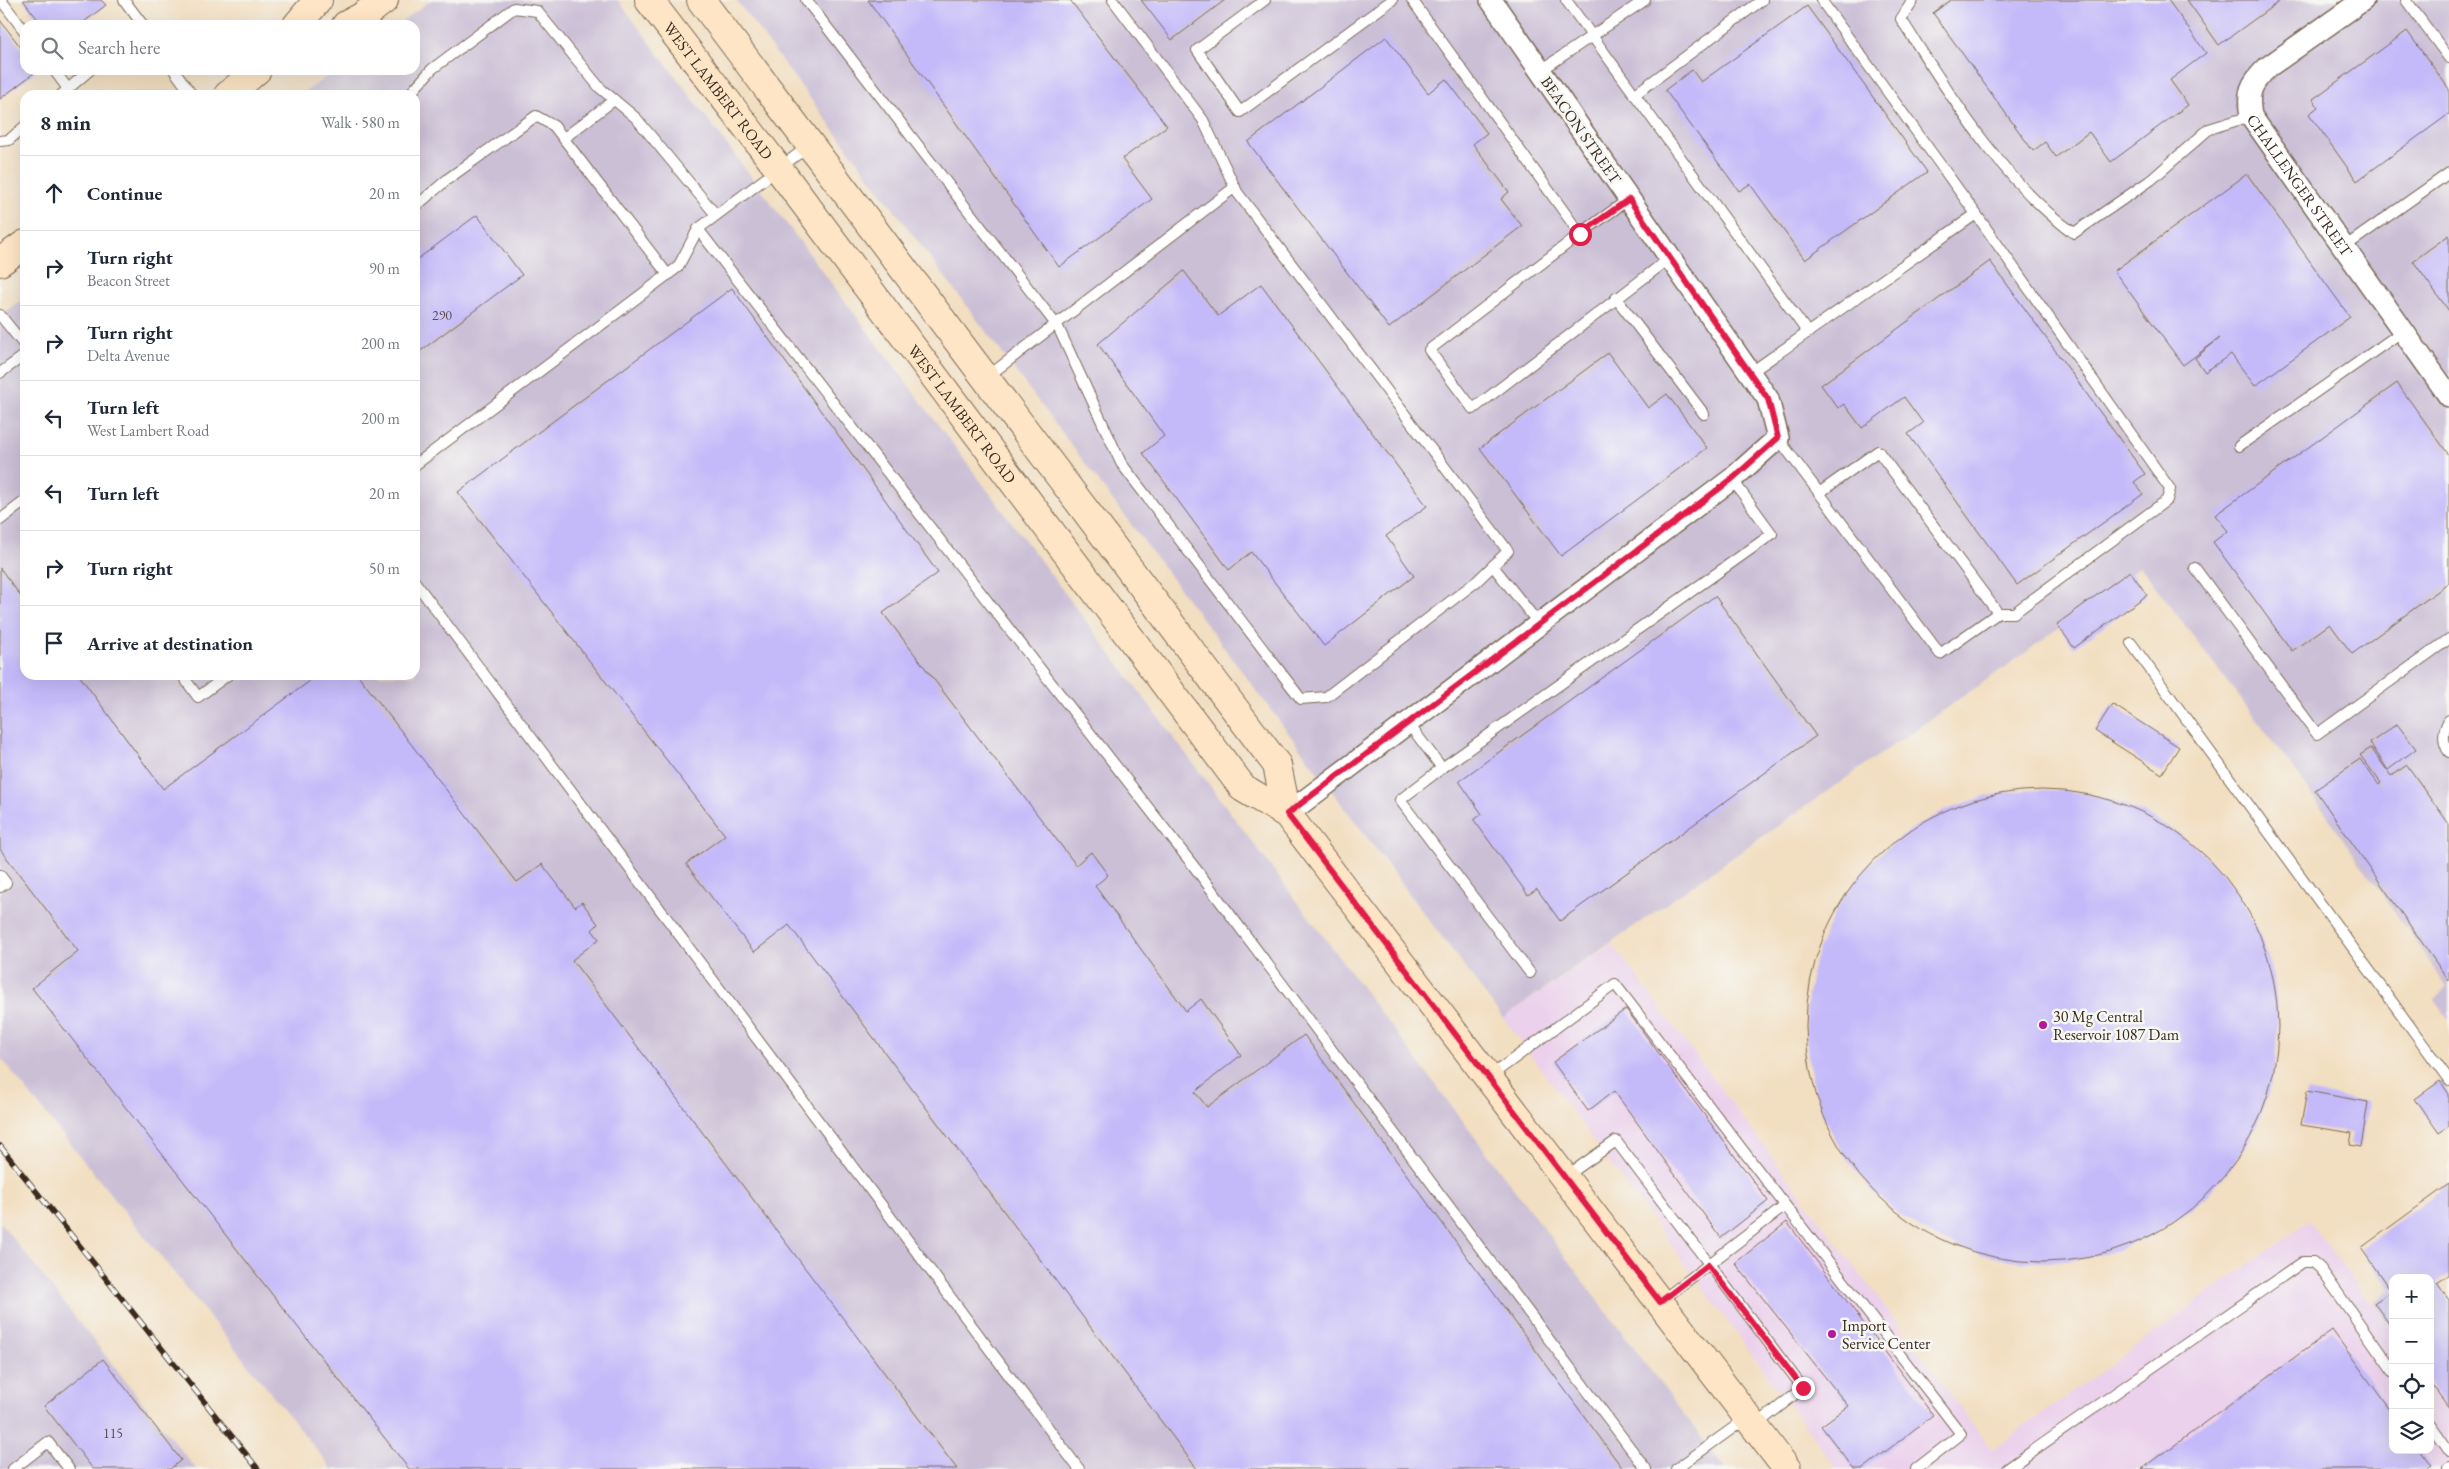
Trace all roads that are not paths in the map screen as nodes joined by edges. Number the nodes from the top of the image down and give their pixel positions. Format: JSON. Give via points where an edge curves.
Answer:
{"nodes":[{"id":1,"x":1,"y":0,"type":"edge"},
{"id":2,"x":124,"y":0,"type":"edge"},
{"id":3,"x":318,"y":0,"type":"edge"},
{"id":4,"x":384,"y":0,"type":"edge"},
{"id":5,"x":649,"y":0,"type":"edge"},
{"id":6,"x":701,"y":0,"type":"edge"},
{"id":7,"x":806,"y":0,"type":"edge"},
{"id":8,"x":1113,"y":0,"type":"edge"},
{"id":9,"x":1265,"y":0,"type":"edge"},
{"id":10,"x":1392,"y":0,"type":"edge"},
{"id":11,"x":1412,"y":0,"type":"edge"},
{"id":12,"x":1491,"y":0,"type":"edge"},
{"id":13,"x":1566,"y":0,"type":"edge"},
{"id":14,"x":1646,"y":0,"type":"edge"},
{"id":15,"x":1762,"y":0,"type":"edge"},
{"id":16,"x":1821,"y":0,"type":"edge"},
{"id":17,"x":1913,"y":0,"type":"edge"},
{"id":18,"x":2362,"y":0,"type":"edge"},
{"id":19,"x":2406,"y":0,"type":"edge"},
{"id":20,"x":138,"y":20,"type":"edge"},
{"id":21,"x":301,"y":20,"type":"edge"},
{"id":22,"x":355,"y":20,"type":"edge"},
{"id":23,"x":20,"y":25,"type":"edge"},
{"id":24,"x":1592,"y":36,"type":"junction"},
{"id":25,"x":2449,"y":58,"type":"edge"},
{"id":26,"x":1540,"y":71,"type":"junction"},
{"id":27,"x":56,"y":75,"type":"edge"},
{"id":28,"x":84,"y":75,"type":"edge"},
{"id":29,"x":178,"y":75,"type":"edge"},
{"id":30,"x":253,"y":75,"type":"edge"},
{"id":31,"x":63,"y":90,"type":"edge"},
{"id":32,"x":66,"y":90,"type":"edge"},
{"id":33,"x":188,"y":90,"type":"edge"},
{"id":34,"x":234,"y":90,"type":"edge"},
{"id":35,"x":413,"y":90,"type":"edge"},
{"id":36,"x":1634,"y":95,"type":"junction"},
{"id":37,"x":614,"y":100,"type":"junction"},
{"id":38,"x":2251,"y":116,"type":"junction"},
{"id":39,"x":20,"y":130,"type":"edge"},
{"id":40,"x":564,"y":138,"type":"junction"},
{"id":41,"x":0,"y":141,"type":"edge"},
{"id":42,"x":810,"y":144,"type":"junction"},
{"id":43,"x":778,"y":168,"type":"junction"},
{"id":44,"x":2449,"y":174,"type":"edge"},
{"id":45,"x":1235,"y":187,"type":"junction"},
{"id":46,"x":1629,"y":199,"type":"junction"},
{"id":47,"x":420,"y":203,"type":"edge"},
{"id":48,"x":1976,"y":214,"type":"junction"},
{"id":49,"x":716,"y":215,"type":"junction"},
{"id":50,"x":698,"y":229,"type":"junction"},
{"id":51,"x":1580,"y":234,"type":"junction"},
{"id":52,"x":20,"y":248,"type":"edge"},
{"id":53,"x":2343,"y":248,"type":"junction"},
{"id":54,"x":1670,"y":258,"type":"junction"},
{"id":55,"x":0,"y":262,"type":"edge"},
{"id":56,"x":668,"y":274,"type":"junction"},
{"id":57,"x":1616,"y":298,"type":"junction"},
{"id":58,"x":0,"y":315,"type":"edge"},
{"id":59,"x":1056,"y":324,"type":"junction"},
{"id":60,"x":1808,"y":332,"type":"junction"},
{"id":61,"x":2403,"y":332,"type":"junction"},
{"id":62,"x":20,"y":340,"type":"edge"},
{"id":63,"x":20,"y":359,"type":"edge"},
{"id":64,"x":0,"y":373,"type":"edge"},
{"id":65,"x":1750,"y":373,"type":"junction"},
{"id":66,"x":986,"y":378,"type":"junction"},
{"id":67,"x":2449,"y":396,"type":"edge"},
{"id":68,"x":1704,"y":414,"type":"dead end"},
{"id":69,"x":1778,"y":438,"type":"junction"},
{"id":70,"x":2239,"y":446,"type":"dead end"},
{"id":71,"x":420,"y":461,"type":"edge"},
{"id":72,"x":1732,"y":479,"type":"junction"},
{"id":73,"x":1819,"y":493,"type":"junction"},
{"id":74,"x":20,"y":505,"type":"edge"},
{"id":75,"x":0,"y":520,"type":"edge"},
{"id":76,"x":1493,"y":566,"type":"junction"},
{"id":77,"x":2195,"y":568,"type":"dead end"},
{"id":78,"x":420,"y":589,"type":"edge"},
{"id":79,"x":1998,"y":613,"type":"junction"},
{"id":80,"x":1539,"y":624,"type":"junction"},
{"id":81,"x":2449,"y":639,"type":"edge"},
{"id":82,"x":2131,"y":643,"type":"dead end"},
{"id":83,"x":186,"y":680,"type":"edge"},
{"id":84,"x":221,"y":680,"type":"edge"},
{"id":85,"x":2449,"y":720,"type":"edge"},
{"id":86,"x":1408,"y":723,"type":"junction"},
{"id":87,"x":2449,"y":752,"type":"edge"},
{"id":88,"x":1442,"y":768,"type":"junction"},
{"id":89,"x":1287,"y":814,"type":"junction"},
{"id":90,"x":0,"y":875,"type":"edge"},
{"id":91,"x":0,"y":887,"type":"edge"},
{"id":92,"x":1530,"y":973,"type":"dead end"},
{"id":93,"x":1488,"y":1078,"type":"junction"},
{"id":94,"x":2449,"y":1080,"type":"edge"},
{"id":95,"x":1564,"y":1178,"type":"junction"},
{"id":96,"x":1785,"y":1206,"type":"junction"},
{"id":97,"x":1708,"y":1265,"type":"junction"},
{"id":98,"x":1660,"y":1302,"type":"junction"},
{"id":99,"x":2389,"y":1365,"type":"edge"},
{"id":100,"x":1751,"y":1422,"type":"junction"},
{"id":101,"x":2434,"y":1430,"type":"edge"},
{"id":102,"x":2449,"y":1451,"type":"edge"},
{"id":103,"x":13,"y":1469,"type":"edge"},
{"id":104,"x":69,"y":1469,"type":"edge"},
{"id":105,"x":1079,"y":1469,"type":"edge"},
{"id":106,"x":1646,"y":1469,"type":"edge"},
{"id":107,"x":1676,"y":1469,"type":"edge"},
{"id":108,"x":1787,"y":1469,"type":"edge"},
{"id":109,"x":1916,"y":1469,"type":"edge"},
{"id":110,"x":2007,"y":1469,"type":"edge"}],
"edges":[{"from":1,"to":23,"type":"lane"},
{"from":2,"to":20,"type":"lane"},
{"from":3,"to":21,"type":"main road"},
{"from":4,"to":22,"type":"main road"},
{"from":5,"to":43,"type":"main road","name":"WEST LAMBERT ROAD"},
{"from":6,"to":42,"type":"main road","name":"WEST LAMBERT ROAD"},
{"from":7,"to":59,"type":"lane"},
{"from":8,"to":45,"type":"lane","via":[[1203,120]]},
{"from":9,"to":10,"type":"lane","via":[[1197,50],[1240,112]]},
{"from":11,"to":51,"type":"lane"},
{"from":12,"to":26,"type":"street","name":"BEACON STREET"},
{"from":13,"to":24,"type":"lane"},
{"from":14,"to":24,"type":"lane"},
{"from":15,"to":36,"type":"lane"},
{"from":16,"to":48,"type":"lane"},
{"from":17,"to":38,"type":"lane","via":[[1901,19],[1929,62],[1991,151],[2050,216],[2074,233],[2151,180],[2209,129]]},
{"from":18,"to":38,"type":"street","name":"CHALLENGER STREET","via":[[2256,78],[2248,97]]},
{"from":19,"to":25,"type":"lane"},
{"from":24,"to":26,"type":"lane"},
{"from":24,"to":36,"type":"lane"},
{"from":26,"to":46,"type":"street","name":"BEACON STREET"},
{"from":27,"to":31,"type":"lane"},
{"from":28,"to":32,"type":"lane"},
{"from":29,"to":33,"type":"lane"},
{"from":30,"to":34,"type":"main road"},
{"from":35,"to":37,"type":"lane","via":[[432,69],[514,8],[537,12],[600,88]]},
{"from":36,"to":60,"type":"lane"},
{"from":37,"to":40,"type":"lane"},
{"from":37,"to":49,"type":"lane","via":[[636,118]]},
{"from":38,"to":53,"type":"street","name":"CHALLENGER STREET"},
{"from":39,"to":41,"type":"lane","via":[[9,140]]},
{"from":40,"to":47,"type":"lane","via":[[554,126],[536,116]]},
{"from":40,"to":56,"type":"lane"},
{"from":42,"to":43,"type":"lane"},
{"from":42,"to":66,"type":"main road","name":"WEST LAMBERT ROAD"},
{"from":43,"to":49,"type":"lane"},
{"from":43,"to":89,"type":"main road","name":"WEST LAMBERT ROAD","via":[[1243,788]]},
{"from":44,"to":53,"type":"lane"},
{"from":45,"to":59,"type":"lane"},
{"from":45,"to":76,"type":"lane","via":[[1508,552]]},
{"from":46,"to":51,"type":"lane"},
{"from":46,"to":54,"type":"street","name":"BEACON STREET"},
{"from":48,"to":60,"type":"lane"},
{"from":48,"to":79,"type":"lane","via":[[2170,488],[2167,500],[2014,613]]},
{"from":49,"to":50,"type":"lane"},
{"from":50,"to":56,"type":"lane","via":[[678,268]]},
{"from":50,"to":106,"type":"lane","via":[[1198,872]]},
{"from":51,"to":57,"type":"lane","via":[[1429,350],[1473,409]]},
{"from":52,"to":55,"type":"main road"},
{"from":53,"to":61,"type":"street","name":"CHALLENGER STREET"},
{"from":54,"to":57,"type":"lane"},
{"from":54,"to":65,"type":"street","name":"BEACON STREET"},
{"from":56,"to":71,"type":"lane"},
{"from":57,"to":68,"type":"lane"},
{"from":58,"to":62,"type":"lane"},
{"from":59,"to":66,"type":"lane"},
{"from":59,"to":76,"type":"lane","via":[[1121,463],[1302,699],[1326,697]]},
{"from":60,"to":65,"type":"lane"},
{"from":61,"to":67,"type":"street","name":"CHALLENGER STREET"},
{"from":61,"to":70,"type":"lane"},
{"from":63,"to":64,"type":"lane"},
{"from":65,"to":69,"type":"street","name":"BEACON STREET","via":[[1768,399]]},
{"from":66,"to":89,"type":"main road","name":"WEST LAMBERT ROAD","via":[[1278,765]]},
{"from":69,"to":72,"type":"street"},
{"from":69,"to":73,"type":"lane"},
{"from":72,"to":80,"type":"street"},
{"from":72,"to":88,"type":"lane","via":[[1772,534]]},
{"from":73,"to":79,"type":"lane","via":[[1940,654]]},
{"from":73,"to":79,"type":"lane","via":[[1878,451]]},
{"from":74,"to":75,"type":"lane"},
{"from":76,"to":80,"type":"lane"},
{"from":77,"to":81,"type":"lane","via":[[2316,734]]},
{"from":78,"to":105,"type":"lane"},
{"from":80,"to":86,"type":"street"},
{"from":82,"to":94,"type":"lane"},
{"from":83,"to":84,"type":"lane","via":[[198,697]]},
{"from":85,"to":87,"type":"lane","via":[[2444,728],[2444,746]]},
{"from":86,"to":88,"type":"lane"},
{"from":86,"to":89,"type":"street"},
{"from":88,"to":92,"type":"lane","via":[[1400,800]]},
{"from":89,"to":93,"type":"main road","name":"WEST LAMBERT ROAD"},
{"from":90,"to":91,"type":"lane","via":[[6,882]]},
{"from":93,"to":95,"type":"main road","name":"WEST LAMBERT ROAD"},
{"from":93,"to":96,"type":"lane","via":[[1615,984]]},
{"from":95,"to":97,"type":"lane","via":[[1616,1141]]},
{"from":95,"to":98,"type":"main road","name":"WEST LAMBERT ROAD"},
{"from":96,"to":97,"type":"lane"},
{"from":96,"to":109,"type":"lane","via":[[1961,1434]]},
{"from":97,"to":98,"type":"lane"},
{"from":97,"to":100,"type":"lane","via":[[1803,1388]]},
{"from":98,"to":100,"type":"main road","name":"WEST LAMBERT ROAD"},
{"from":99,"to":110,"type":"lane","via":[[2320,1268],[2313,1262],[2303,1262]]},
{"from":100,"to":107,"type":"lane"},
{"from":100,"to":108,"type":"main road","name":"WEST LAMBERT ROAD"},
{"from":101,"to":102,"type":"lane"},
{"from":103,"to":104,"type":"lane","via":[[48,1442]]}]}
